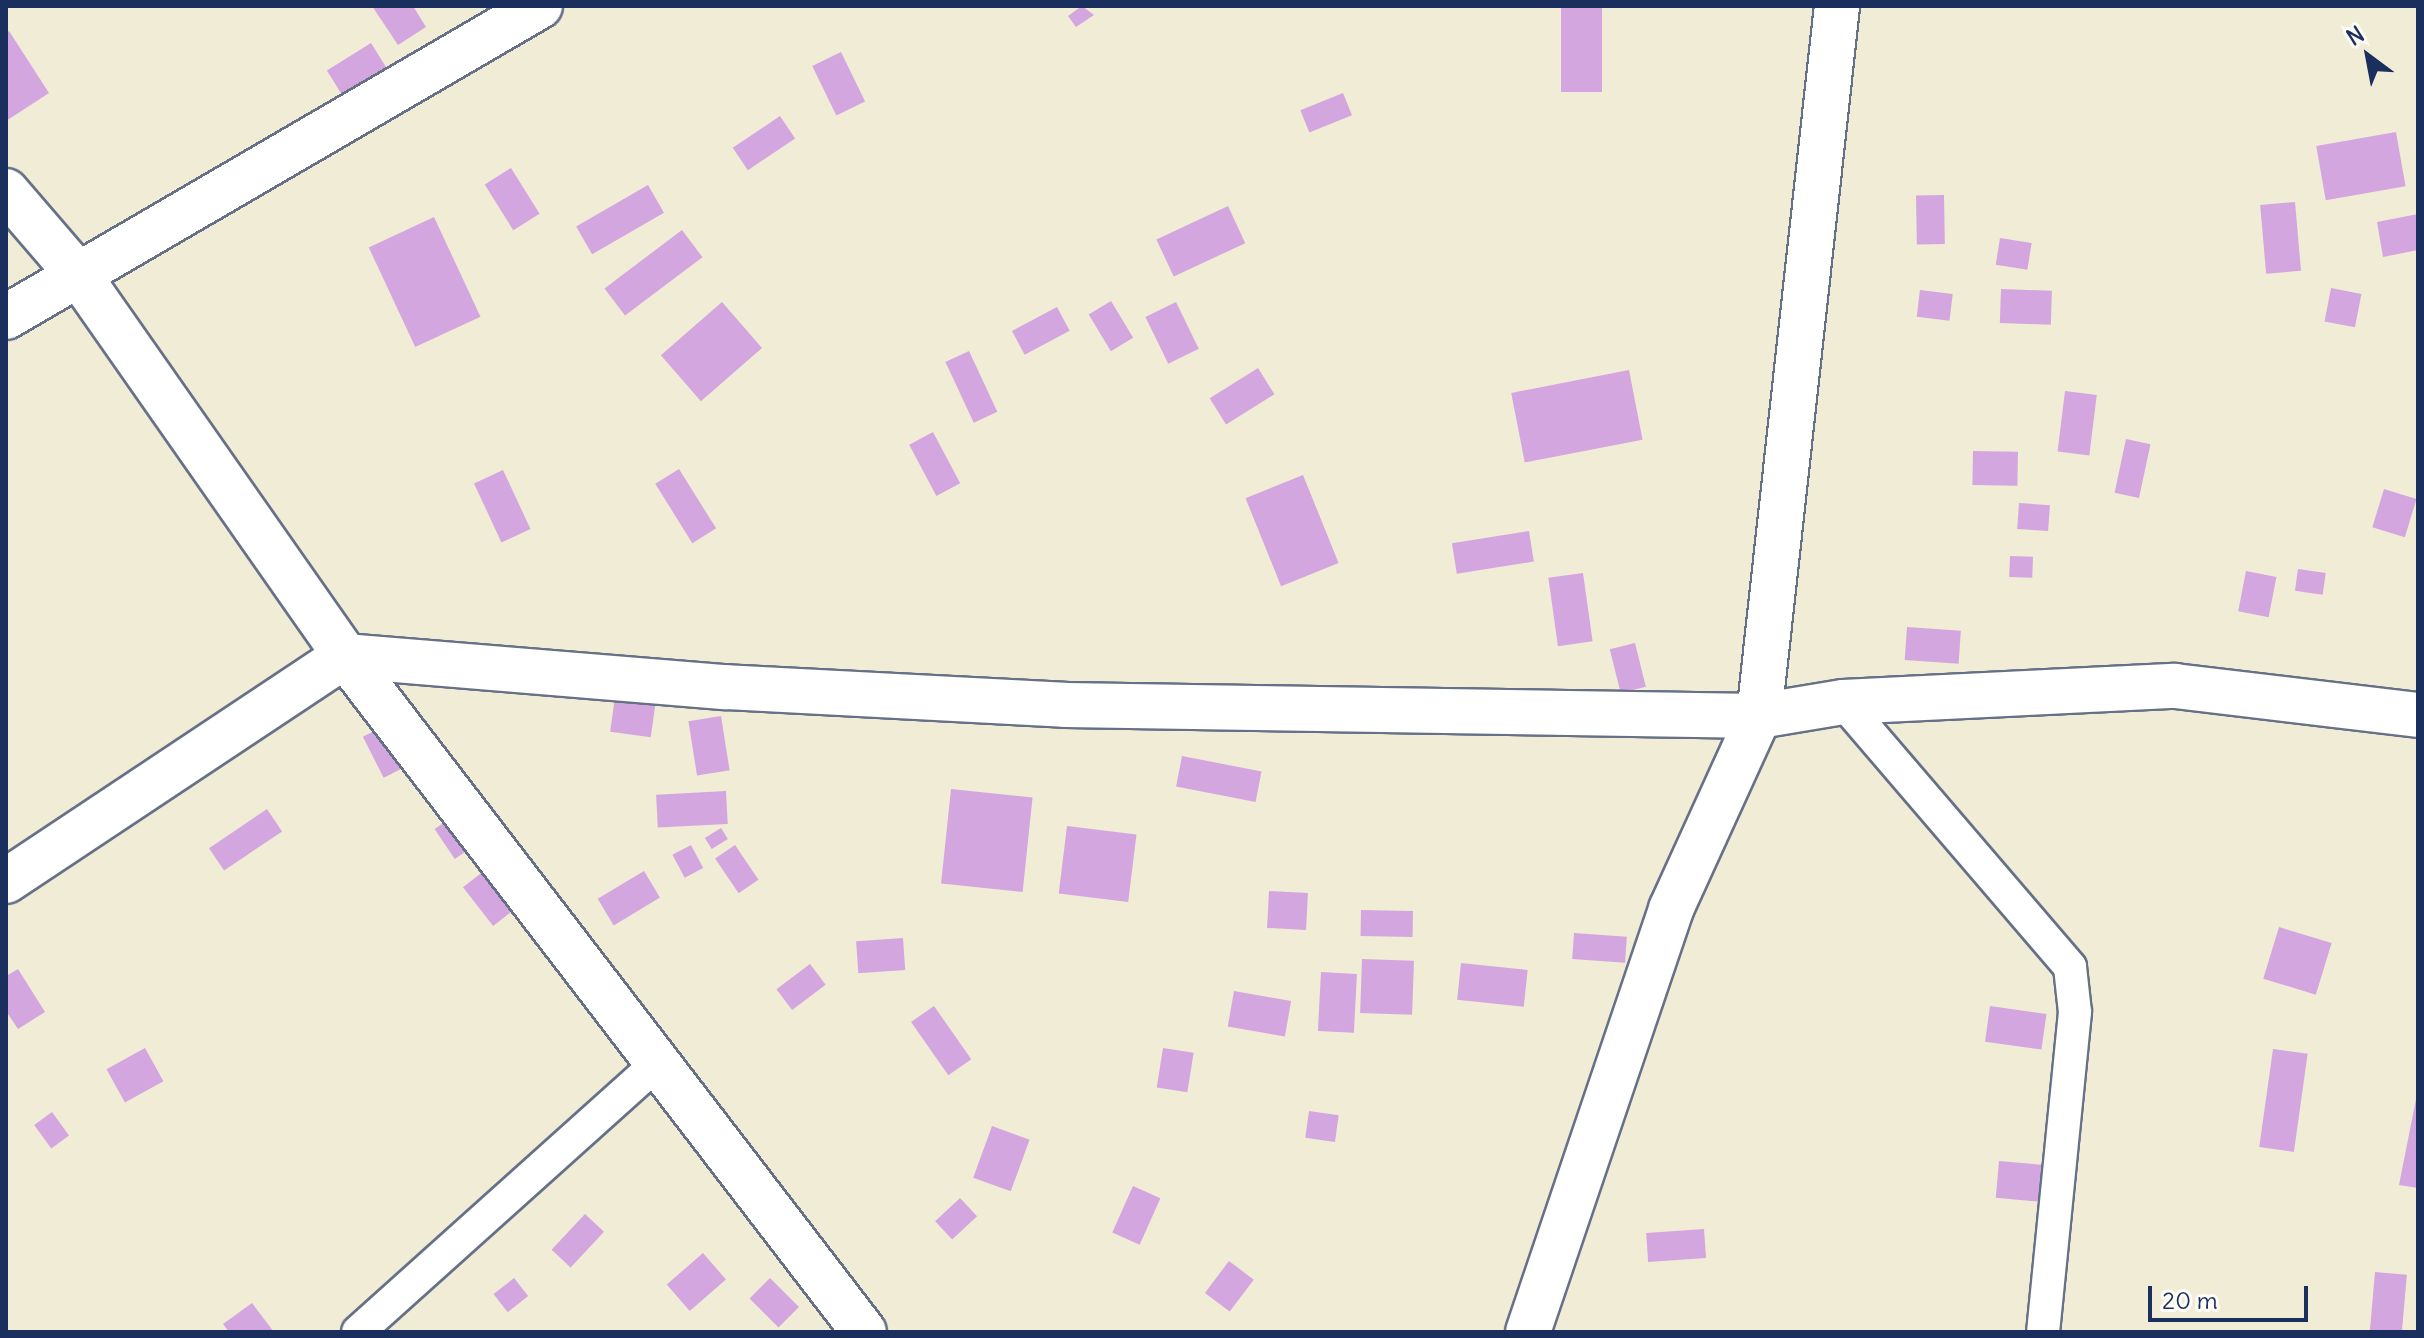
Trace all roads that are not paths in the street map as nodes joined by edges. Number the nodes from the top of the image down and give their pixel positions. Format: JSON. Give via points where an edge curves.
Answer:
{"nodes":[{"id":1,"x":540,"y":6,"type":"edge"},
{"id":2,"x":1837,"y":6,"type":"edge"},
{"id":3,"x":6,"y":191,"type":"edge"},
{"id":4,"x":80,"y":277,"type":"junction"},
{"id":5,"x":6,"y":317,"type":"edge"},
{"id":6,"x":345,"y":656,"type":"junction"},
{"id":7,"x":1843,"y":702,"type":"junction"},
{"id":8,"x":2418,"y":715,"type":"edge"},
{"id":9,"x":1759,"y":716,"type":"junction"},
{"id":10,"x":6,"y":881,"type":"edge"},
{"id":11,"x":656,"y":1065,"type":"junction"},
{"id":12,"x":358,"y":1332,"type":"edge"},
{"id":13,"x":864,"y":1332,"type":"edge"},
{"id":14,"x":1528,"y":1332,"type":"edge"},
{"id":15,"x":2043,"y":1332,"type":"edge"}],
"edges":[{"from":1,"to":4,"type":"street"},
{"from":2,"to":9,"type":"street"},
{"from":3,"to":4,"type":"street"},
{"from":4,"to":5,"type":"street"},
{"from":4,"to":6,"type":"street"},
{"from":6,"to":9,"type":"street","via":[[725,687],[1050,704]]},
{"from":6,"to":10,"type":"street"},
{"from":6,"to":11,"type":"street"},
{"from":7,"to":8,"type":"street","via":[[2175,686]]},
{"from":7,"to":9,"type":"street"},
{"from":7,"to":15,"type":"lane","via":[[2070,967],[2075,1012]]},
{"from":9,"to":14,"type":"street","via":[[1671,909]]},
{"from":11,"to":12,"type":"lane"},
{"from":11,"to":13,"type":"street"}]}
